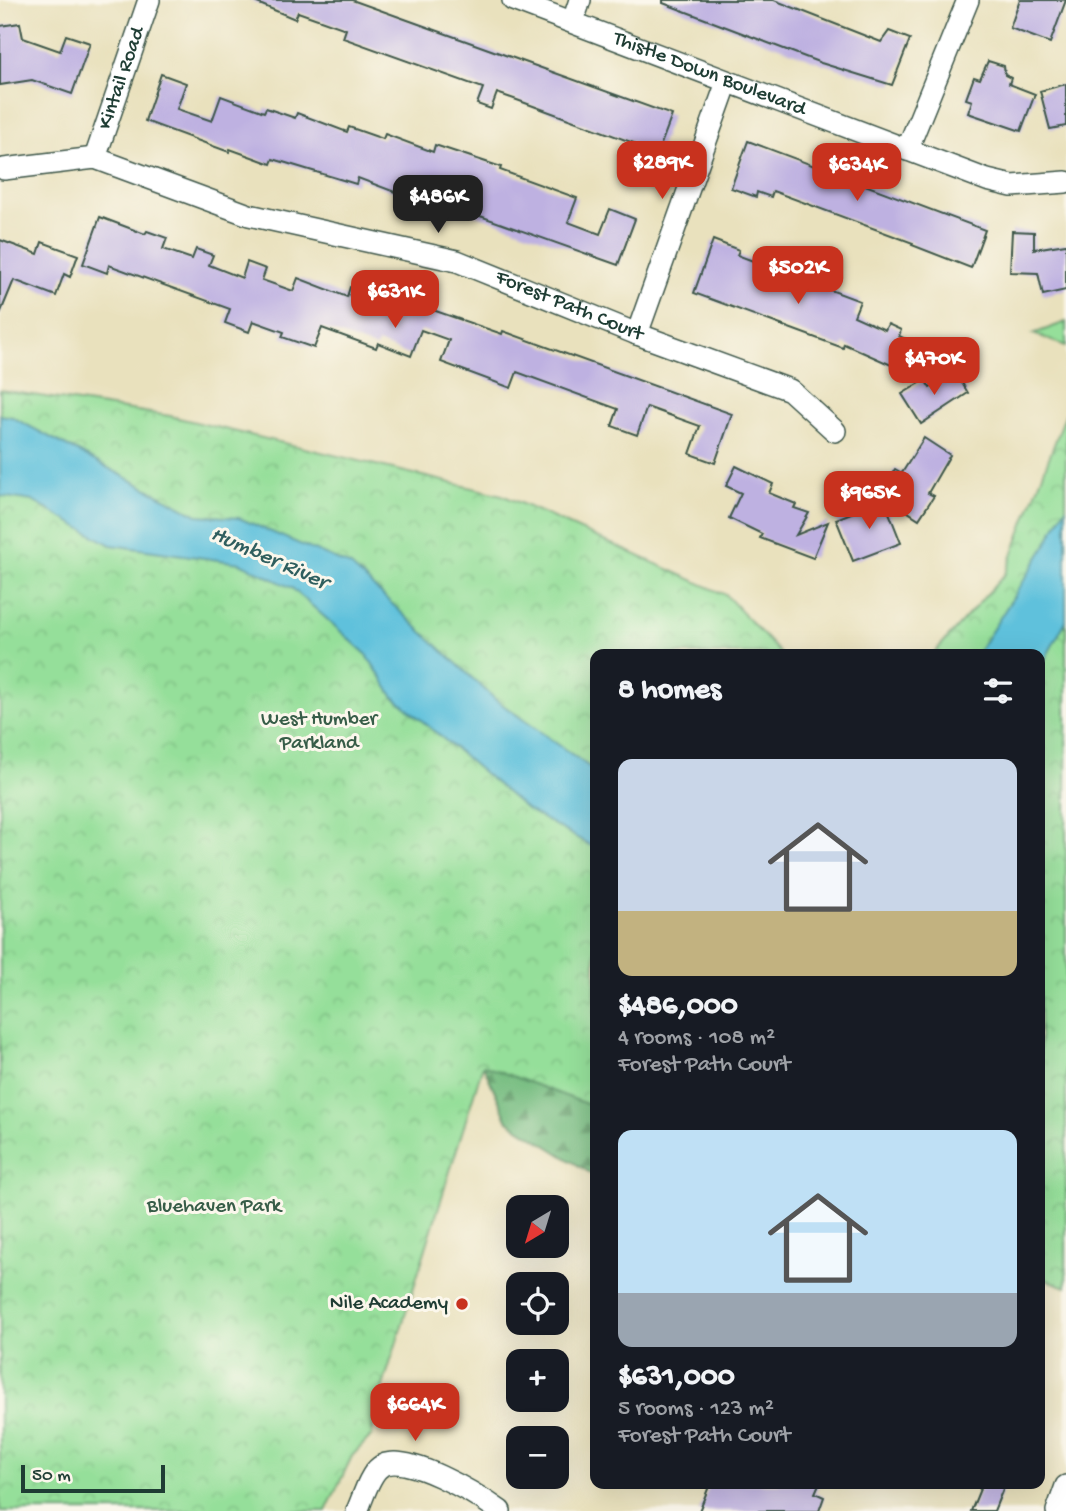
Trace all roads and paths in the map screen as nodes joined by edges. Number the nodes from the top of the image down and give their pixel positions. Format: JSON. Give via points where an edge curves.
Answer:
{"nodes":[{"id":1,"x":149,"y":0,"type":"edge"},
{"id":2,"x":513,"y":0,"type":"edge"},
{"id":3,"x":580,"y":0,"type":"edge"},
{"id":4,"x":968,"y":0,"type":"edge"},
{"id":5,"x":573,"y":21,"type":"junction"},
{"id":6,"x":727,"y":82,"type":"junction"},
{"id":7,"x":908,"y":150,"type":"junction"},
{"id":8,"x":95,"y":158,"type":"junction"},
{"id":9,"x":4,"y":169,"type":"dead end"},
{"id":10,"x":1066,"y":182,"type":"edge"},
{"id":11,"x":637,"y":334,"type":"junction"},
{"id":12,"x":835,"y":431,"type":"dead end"},
{"id":13,"x":1066,"y":1486,"type":"edge"},
{"id":14,"x":357,"y":1511,"type":"edge"},
{"id":15,"x":500,"y":1511,"type":"edge"},
{"id":16,"x":1057,"y":1511,"type":"edge"}],
"edges":[{"from":1,"to":8,"type":"street","name":"Kintail Road"},
{"from":2,"to":5,"type":"street","name":"Thistle Down Boulevard"},
{"from":3,"to":5,"type":"street"},
{"from":4,"to":7,"type":"street"},
{"from":5,"to":6,"type":"street","name":"Thistle Down Boulevard"},
{"from":6,"to":7,"type":"street","name":"Thistle Down Boulevard"},
{"from":6,"to":11,"type":"street"},
{"from":7,"to":10,"type":"street","name":"Thistle Down Boulevard","via":[[1012,186]]},
{"from":8,"to":9,"type":"street","name":"Forest Path Court"},
{"from":8,"to":11,"type":"street","name":"Forest Path Court","via":[[249,215],[457,261]]},
{"from":11,"to":12,"type":"street","name":"Forest Path Court","via":[[790,390]]},
{"from":13,"to":16,"type":"street"},
{"from":14,"to":15,"type":"street","via":[[379,1467],[392,1461],[428,1472]]}]}
